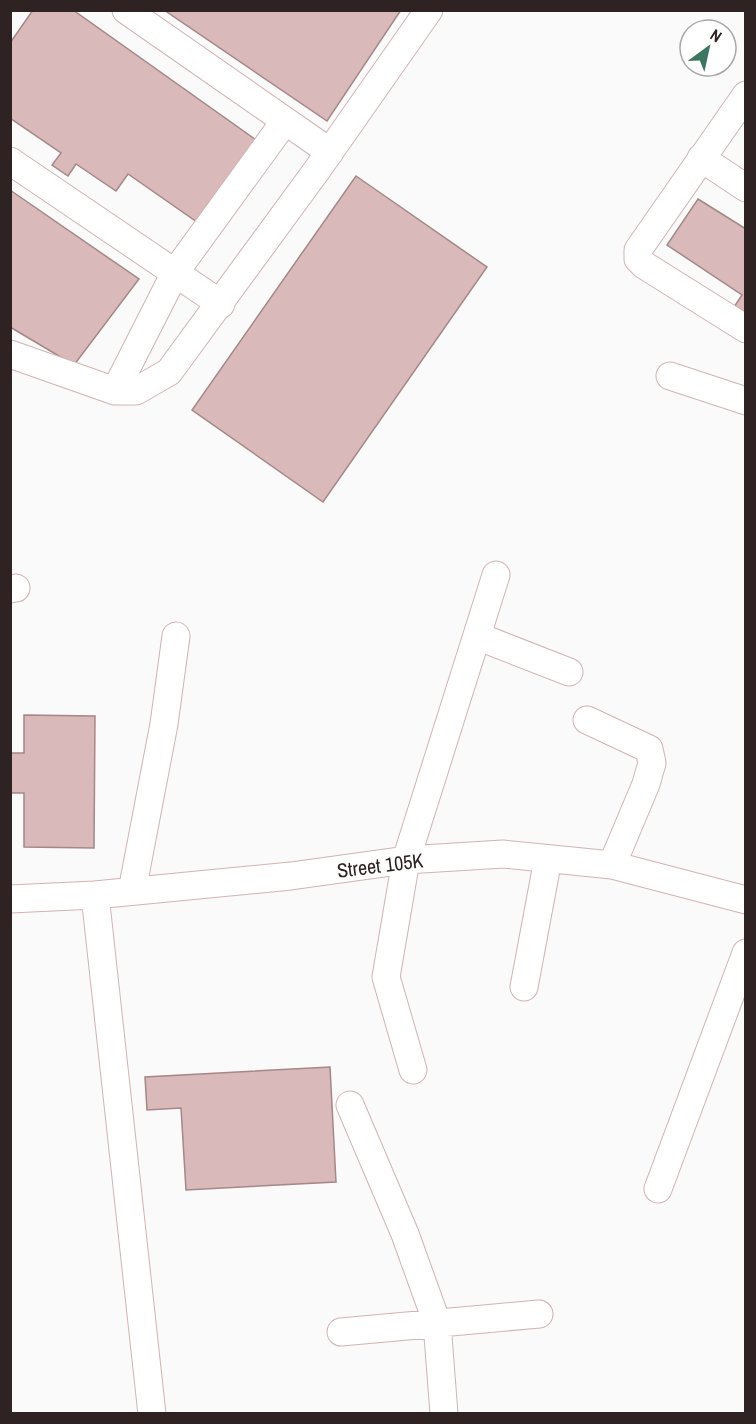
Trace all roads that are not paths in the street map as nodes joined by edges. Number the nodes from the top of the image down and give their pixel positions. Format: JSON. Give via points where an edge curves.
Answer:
{"nodes":[{"id":1,"x":126,"y":10,"type":"edge"},
{"id":2,"x":429,"y":10,"type":"edge"},
{"id":3,"x":746,"y":94,"type":"edge"},
{"id":4,"x":285,"y":121,"type":"junction"},
{"id":5,"x":330,"y":152,"type":"junction"},
{"id":6,"x":701,"y":158,"type":"junction"},
{"id":7,"x":10,"y":161,"type":"edge"},
{"id":8,"x":746,"y":188,"type":"edge"},
{"id":9,"x":176,"y":272,"type":"junction"},
{"id":10,"x":221,"y":304,"type":"junction"},
{"id":11,"x":746,"y":329,"type":"edge"},
{"id":12,"x":10,"y":354,"type":"edge"},
{"id":13,"x":670,"y":376,"type":"dead end"},
{"id":14,"x":115,"y":391,"type":"junction"},
{"id":15,"x":746,"y":401,"type":"edge"},
{"id":16,"x":496,"y":575,"type":"dead end"},
{"id":17,"x":176,"y":636,"type":"dead end"},
{"id":18,"x":477,"y":636,"type":"junction"},
{"id":19,"x":569,"y":672,"type":"dead end"},
{"id":20,"x":587,"y":720,"type":"dead end"},
{"id":21,"x":548,"y":859,"type":"junction"},
{"id":22,"x":406,"y":860,"type":"junction"},
{"id":23,"x":612,"y":865,"type":"junction"},
{"id":24,"x":132,"y":891,"type":"junction"},
{"id":25,"x":95,"y":895,"type":"junction"},
{"id":26,"x":10,"y":899,"type":"edge"},
{"id":27,"x":746,"y":900,"type":"edge"},
{"id":28,"x":746,"y":953,"type":"edge"},
{"id":29,"x":524,"y":987,"type":"dead end"},
{"id":30,"x":413,"y":1070,"type":"dead end"},
{"id":31,"x":350,"y":1105,"type":"dead end"},
{"id":32,"x":658,"y":1190,"type":"dead end"},
{"id":33,"x":539,"y":1314,"type":"dead end"},
{"id":34,"x":437,"y":1323,"type":"junction"},
{"id":35,"x":341,"y":1332,"type":"dead end"},
{"id":36,"x":152,"y":1413,"type":"edge"},
{"id":37,"x":444,"y":1413,"type":"edge"}],
"edges":[{"from":1,"to":4,"type":"street"},
{"from":2,"to":5,"type":"street"},
{"from":3,"to":6,"type":"street"},
{"from":4,"to":5,"type":"street"},
{"from":4,"to":9,"type":"street"},
{"from":5,"to":10,"type":"street"},
{"from":6,"to":8,"type":"street"},
{"from":6,"to":11,"type":"street","via":[[638,250],[638,260]]},
{"from":7,"to":9,"type":"street"},
{"from":9,"to":10,"type":"street"},
{"from":9,"to":14,"type":"street"},
{"from":10,"to":14,"type":"street","via":[[169,372],[136,391]]},
{"from":12,"to":14,"type":"street"},
{"from":13,"to":15,"type":"street"},
{"from":16,"to":18,"type":"street"},
{"from":17,"to":24,"type":"street","via":[[164,724]]},
{"from":18,"to":19,"type":"street"},
{"from":18,"to":22,"type":"street"},
{"from":20,"to":23,"type":"street","via":[[649,749],[651,756],[646,784]]},
{"from":21,"to":22,"type":"street","name":"Street 105K","via":[[503,854]]},
{"from":21,"to":23,"type":"street","name":"Street 105K"},
{"from":21,"to":29,"type":"street"},
{"from":22,"to":24,"type":"street","name":"Street 105K"},
{"from":22,"to":30,"type":"street","via":[[386,976]]},
{"from":23,"to":27,"type":"street","name":"Street 105K"},
{"from":24,"to":25,"type":"street","name":"Street 105K"},
{"from":25,"to":26,"type":"street","name":"Street 105K"},
{"from":25,"to":36,"type":"street"},
{"from":28,"to":32,"type":"street"},
{"from":31,"to":34,"type":"street","via":[[405,1234]]},
{"from":33,"to":34,"type":"street"},
{"from":34,"to":35,"type":"street"},
{"from":34,"to":37,"type":"street"}]}
